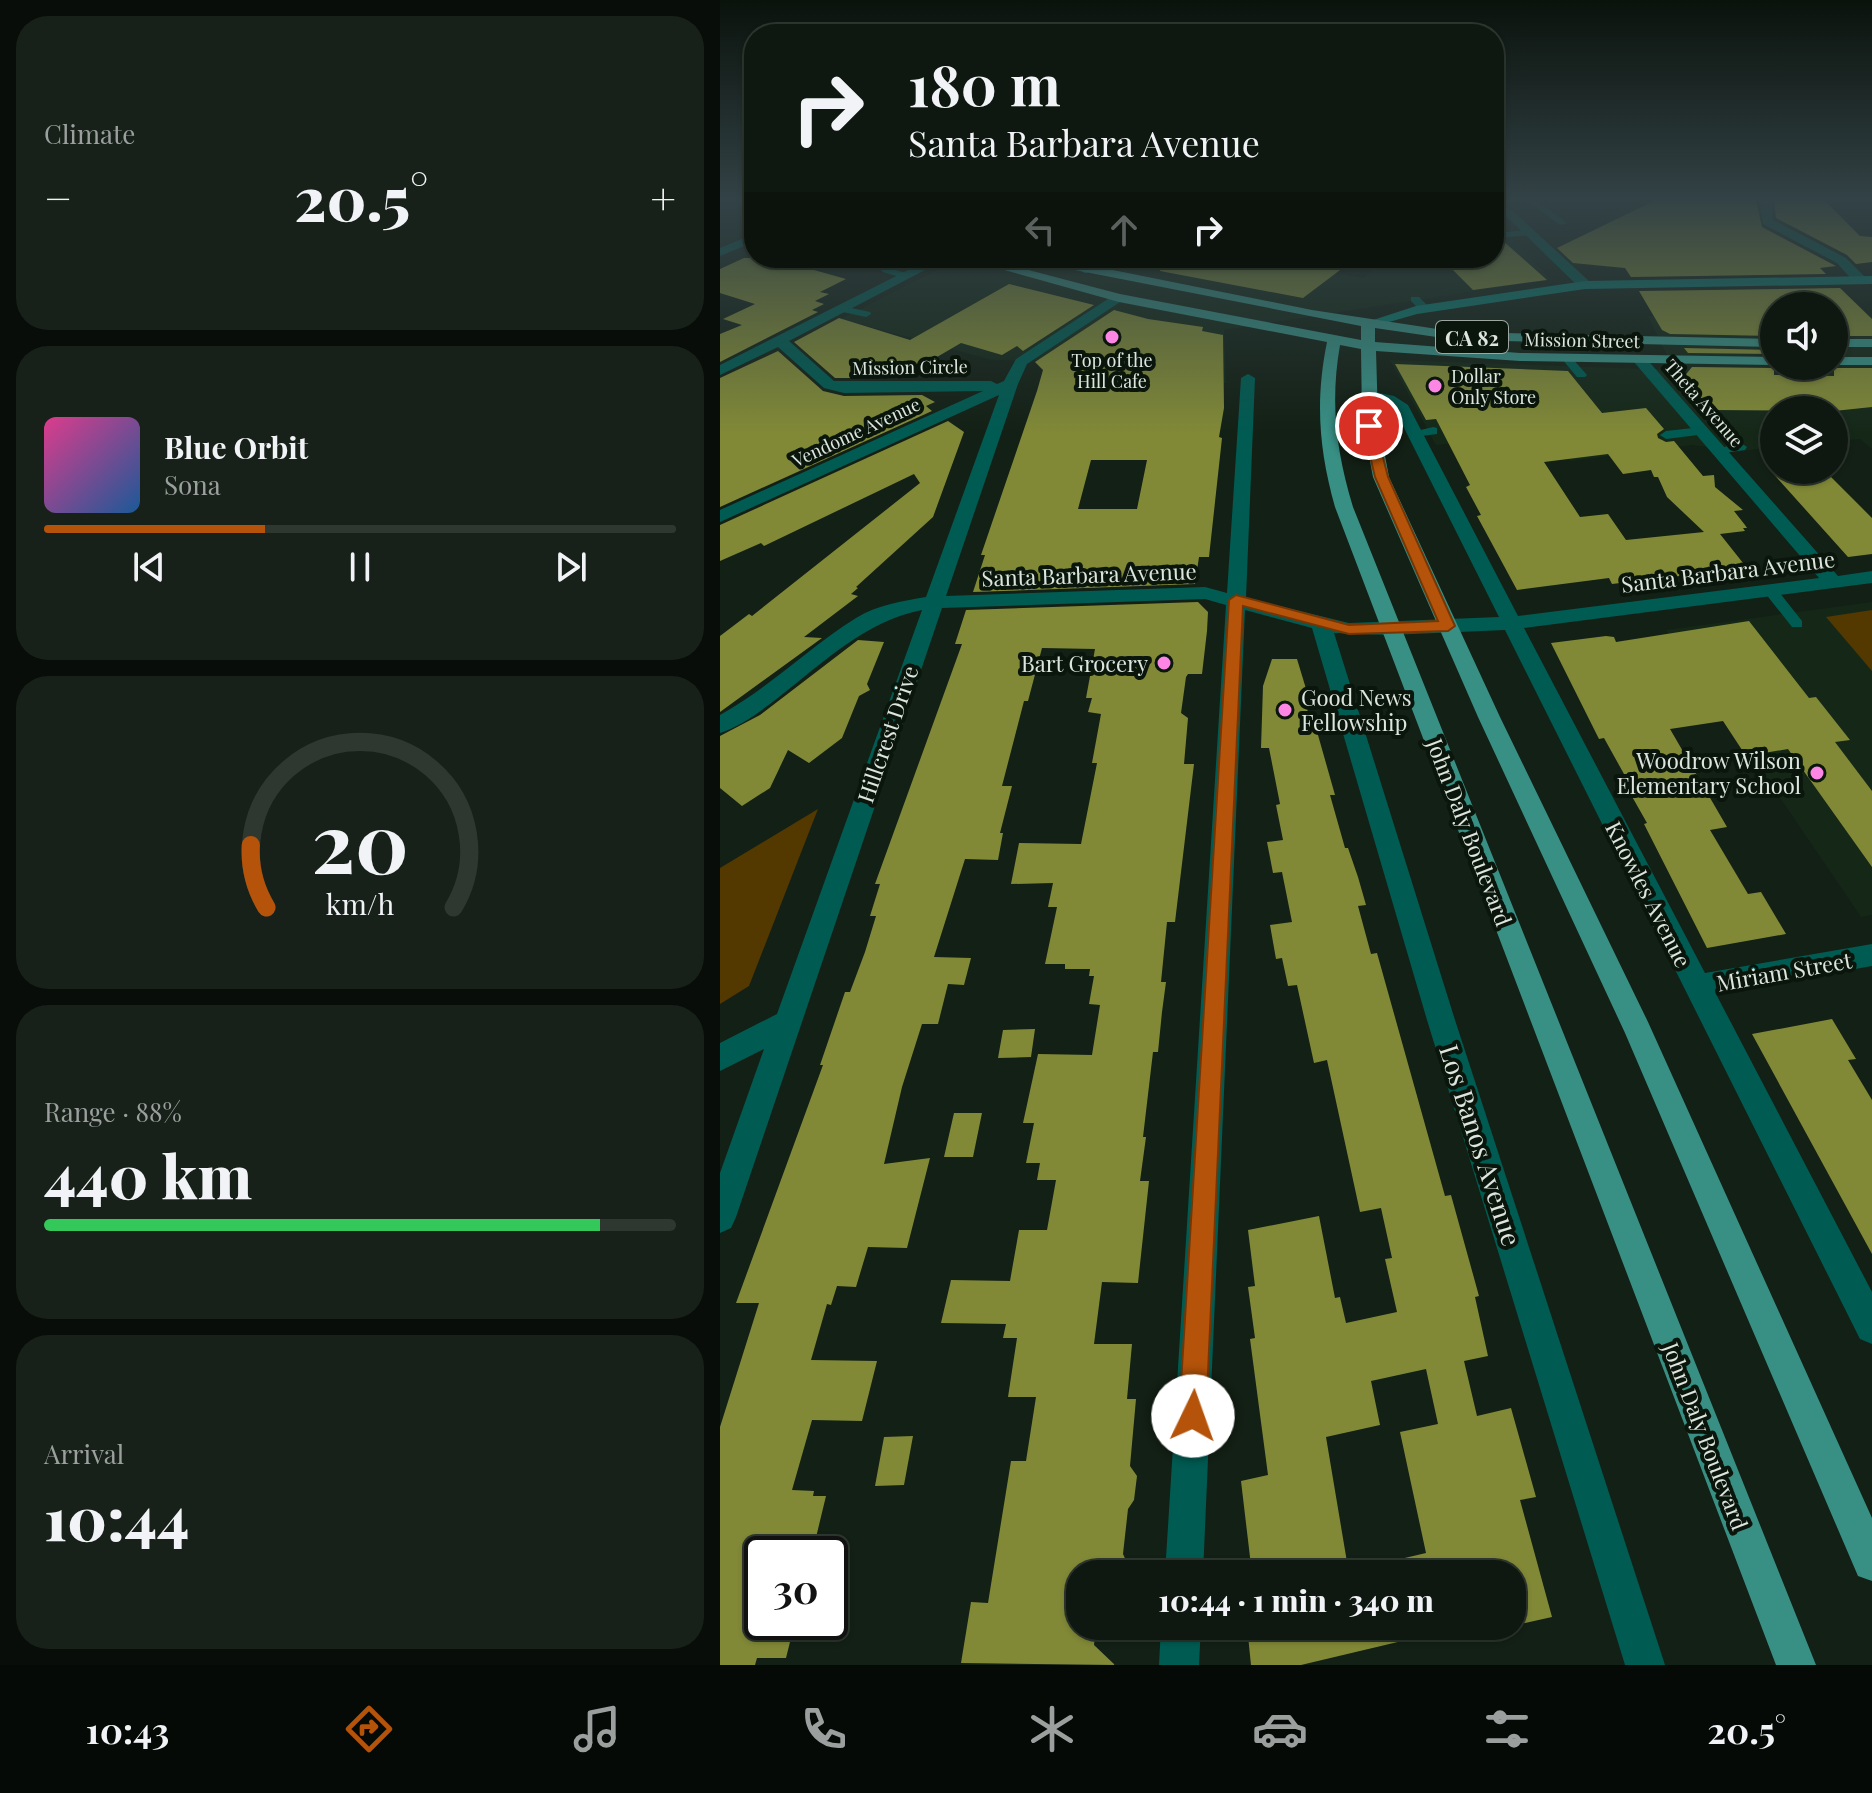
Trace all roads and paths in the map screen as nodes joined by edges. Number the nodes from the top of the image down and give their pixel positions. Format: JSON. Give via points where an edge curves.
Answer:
{"nodes":[{"id":1,"x":903,"y":278,"type":"edge"},
{"id":2,"x":1042,"y":278,"type":"edge"},
{"id":3,"x":1125,"y":278,"type":"edge"},
{"id":4,"x":1577,"y":278,"type":"edge"},
{"id":5,"x":1866,"y":280,"type":"edge"},
{"id":6,"x":1142,"y":282,"type":"junction"},
{"id":7,"x":1585,"y":285,"type":"junction"},
{"id":8,"x":1119,"y":298,"type":"junction"},
{"id":9,"x":842,"y":309,"type":"junction"},
{"id":10,"x":866,"y":314,"type":"dead end"},
{"id":11,"x":1368,"y":324,"type":"junction"},
{"id":12,"x":780,"y":341,"type":"junction"},
{"id":13,"x":1334,"y":341,"type":"junction"},
{"id":14,"x":1760,"y":343,"type":"edge"},
{"id":15,"x":1848,"y":343,"type":"edge"},
{"id":16,"x":1872,"y":343,"type":"edge"},
{"id":17,"x":1369,"y":346,"type":"junction"},
{"id":18,"x":1567,"y":359,"type":"junction"},
{"id":19,"x":1639,"y":359,"type":"junction"},
{"id":20,"x":1760,"y":361,"type":"edge"},
{"id":21,"x":1848,"y":361,"type":"edge"},
{"id":22,"x":1872,"y":361,"type":"edge"},
{"id":23,"x":720,"y":371,"type":"edge"},
{"id":24,"x":1581,"y":375,"type":"dead end"},
{"id":25,"x":1248,"y":378,"type":"dead end"},
{"id":26,"x":1010,"y":384,"type":"junction"},
{"id":27,"x":1366,"y":395,"type":"junction"},
{"id":28,"x":1702,"y":431,"type":"junction"},
{"id":29,"x":1666,"y":435,"type":"dead end"},
{"id":30,"x":1741,"y":447,"type":"dead end"},
{"id":31,"x":1718,"y":450,"type":"junction"},
{"id":32,"x":720,"y":517,"type":"edge"},
{"id":33,"x":1872,"y":577,"type":"edge"},
{"id":34,"x":1833,"y":582,"type":"junction"},
{"id":35,"x":1770,"y":590,"type":"junction"},
{"id":36,"x":1236,"y":600,"type":"junction"},
{"id":37,"x":932,"y":602,"type":"junction"},
{"id":38,"x":1512,"y":623,"type":"junction"},
{"id":39,"x":1321,"y":624,"type":"junction"},
{"id":40,"x":1797,"y":624,"type":"dead end"},
{"id":41,"x":1448,"y":626,"type":"junction"},
{"id":42,"x":1390,"y":629,"type":"junction"},
{"id":43,"x":720,"y":725,"type":"edge"},
{"id":44,"x":1872,"y":955,"type":"edge"},
{"id":45,"x":1696,"y":986,"type":"junction"},
{"id":46,"x":790,"y":1021,"type":"junction"},
{"id":47,"x":720,"y":1058,"type":"edge"},
{"id":48,"x":720,"y":1217,"type":"edge"},
{"id":49,"x":1872,"y":1327,"type":"edge"},
{"id":50,"x":1185,"y":1560,"type":"edge"},
{"id":51,"x":1872,"y":1562,"type":"edge"},
{"id":52,"x":1180,"y":1640,"type":"edge"},
{"id":53,"x":1179,"y":1665,"type":"edge"},
{"id":54,"x":1645,"y":1665,"type":"edge"},
{"id":55,"x":1796,"y":1665,"type":"edge"}],
"edges":[{"from":1,"to":9,"type":"street"},
{"from":2,"to":8,"type":"main road","name":"Mission Street","number":"CA 82"},
{"from":3,"to":6,"type":"main road","name":"Mission Street","number":"CA 82"},
{"from":4,"to":7,"type":"street"},
{"from":5,"to":7,"type":"main road"},
{"from":6,"to":8,"type":"main road"},
{"from":6,"to":11,"type":"main road","name":"Mission Street","number":"CA 82"},
{"from":7,"to":11,"type":"main road","via":[[1420,304]]},
{"from":8,"to":13,"type":"main road","name":"Mission Street","number":"CA 82"},
{"from":8,"to":26,"type":"street","name":"Hillcrest Drive","via":[[1021,362]]},
{"from":9,"to":10,"type":"lane"},
{"from":9,"to":12,"type":"street"},
{"from":11,"to":13,"type":"main road"},
{"from":11,"to":14,"type":"main road","name":"Mission Street","number":"CA 82","via":[[1506,339]]},
{"from":11,"to":17,"type":"main road"},
{"from":12,"to":23,"type":"street"},
{"from":12,"to":26,"type":"street","name":"Mission Circle","via":[[829,385],[844,388]]},
{"from":13,"to":17,"type":"main road","name":"Mission Street","number":"CA 82"},
{"from":13,"to":42,"type":"main road","name":"John Daly Boulevard","via":[[1324,391],[1329,451]]},
{"from":15,"to":16,"type":"main road"},
{"from":17,"to":18,"type":"main road","name":"Mission Street","number":"CA 82"},
{"from":17,"to":27,"type":"main road"},
{"from":18,"to":19,"type":"main road","name":"Mission Street","number":"CA 82"},
{"from":18,"to":24,"type":"lane"},
{"from":19,"to":20,"type":"main road","name":"Mission Street","number":"CA 82"},
{"from":19,"to":28,"type":"street","name":"Theta Avenue"},
{"from":21,"to":22,"type":"main road"},
{"from":25,"to":36,"type":"street"},
{"from":26,"to":32,"type":"street","name":"Vendome Avenue"},
{"from":26,"to":37,"type":"street","name":"Hillcrest Drive"},
{"from":27,"to":38,"type":"street","name":"Knowles Avenue","via":[[1400,405],[1424,432]]},
{"from":27,"to":41,"type":"main road","via":[[1381,477]]},
{"from":28,"to":29,"type":"lane"},
{"from":28,"to":31,"type":"street","name":"Theta Avenue"},
{"from":30,"to":31,"type":"lane"},
{"from":31,"to":34,"type":"street","name":"Theta Avenue"},
{"from":33,"to":34,"type":"street","name":"Santa Barbara Avenue"},
{"from":34,"to":35,"type":"street","name":"Santa Barbara Avenue"},
{"from":35,"to":38,"type":"street","name":"Santa Barbara Avenue"},
{"from":35,"to":40,"type":"lane"},
{"from":36,"to":37,"type":"street","name":"Santa Barbara Avenue","via":[[1205,593]]},
{"from":36,"to":39,"type":"street","name":"Santa Barbara Avenue"},
{"from":36,"to":50,"type":"street"},
{"from":37,"to":43,"type":"street","name":"Santa Barbara Avenue","via":[[894,609],[864,622]]},
{"from":37,"to":46,"type":"street","name":"Hillcrest Drive"},
{"from":38,"to":41,"type":"street","name":"Santa Barbara Avenue"},
{"from":38,"to":45,"type":"street","name":"Knowles Avenue"},
{"from":39,"to":42,"type":"street","name":"Santa Barbara Avenue"},
{"from":39,"to":54,"type":"street","name":"Los Banos Avenue"},
{"from":41,"to":42,"type":"street","name":"Santa Barbara Avenue"},
{"from":41,"to":51,"type":"main road","via":[[1638,1031]]},
{"from":42,"to":55,"type":"main road","name":"John Daly Boulevard"},
{"from":44,"to":45,"type":"street","name":"Miriam Street"},
{"from":45,"to":49,"type":"street","name":"Knowles Avenue"},
{"from":46,"to":47,"type":"street"},
{"from":46,"to":48,"type":"street","name":"Hillcrest Drive"},
{"from":52,"to":53,"type":"street"}]}
